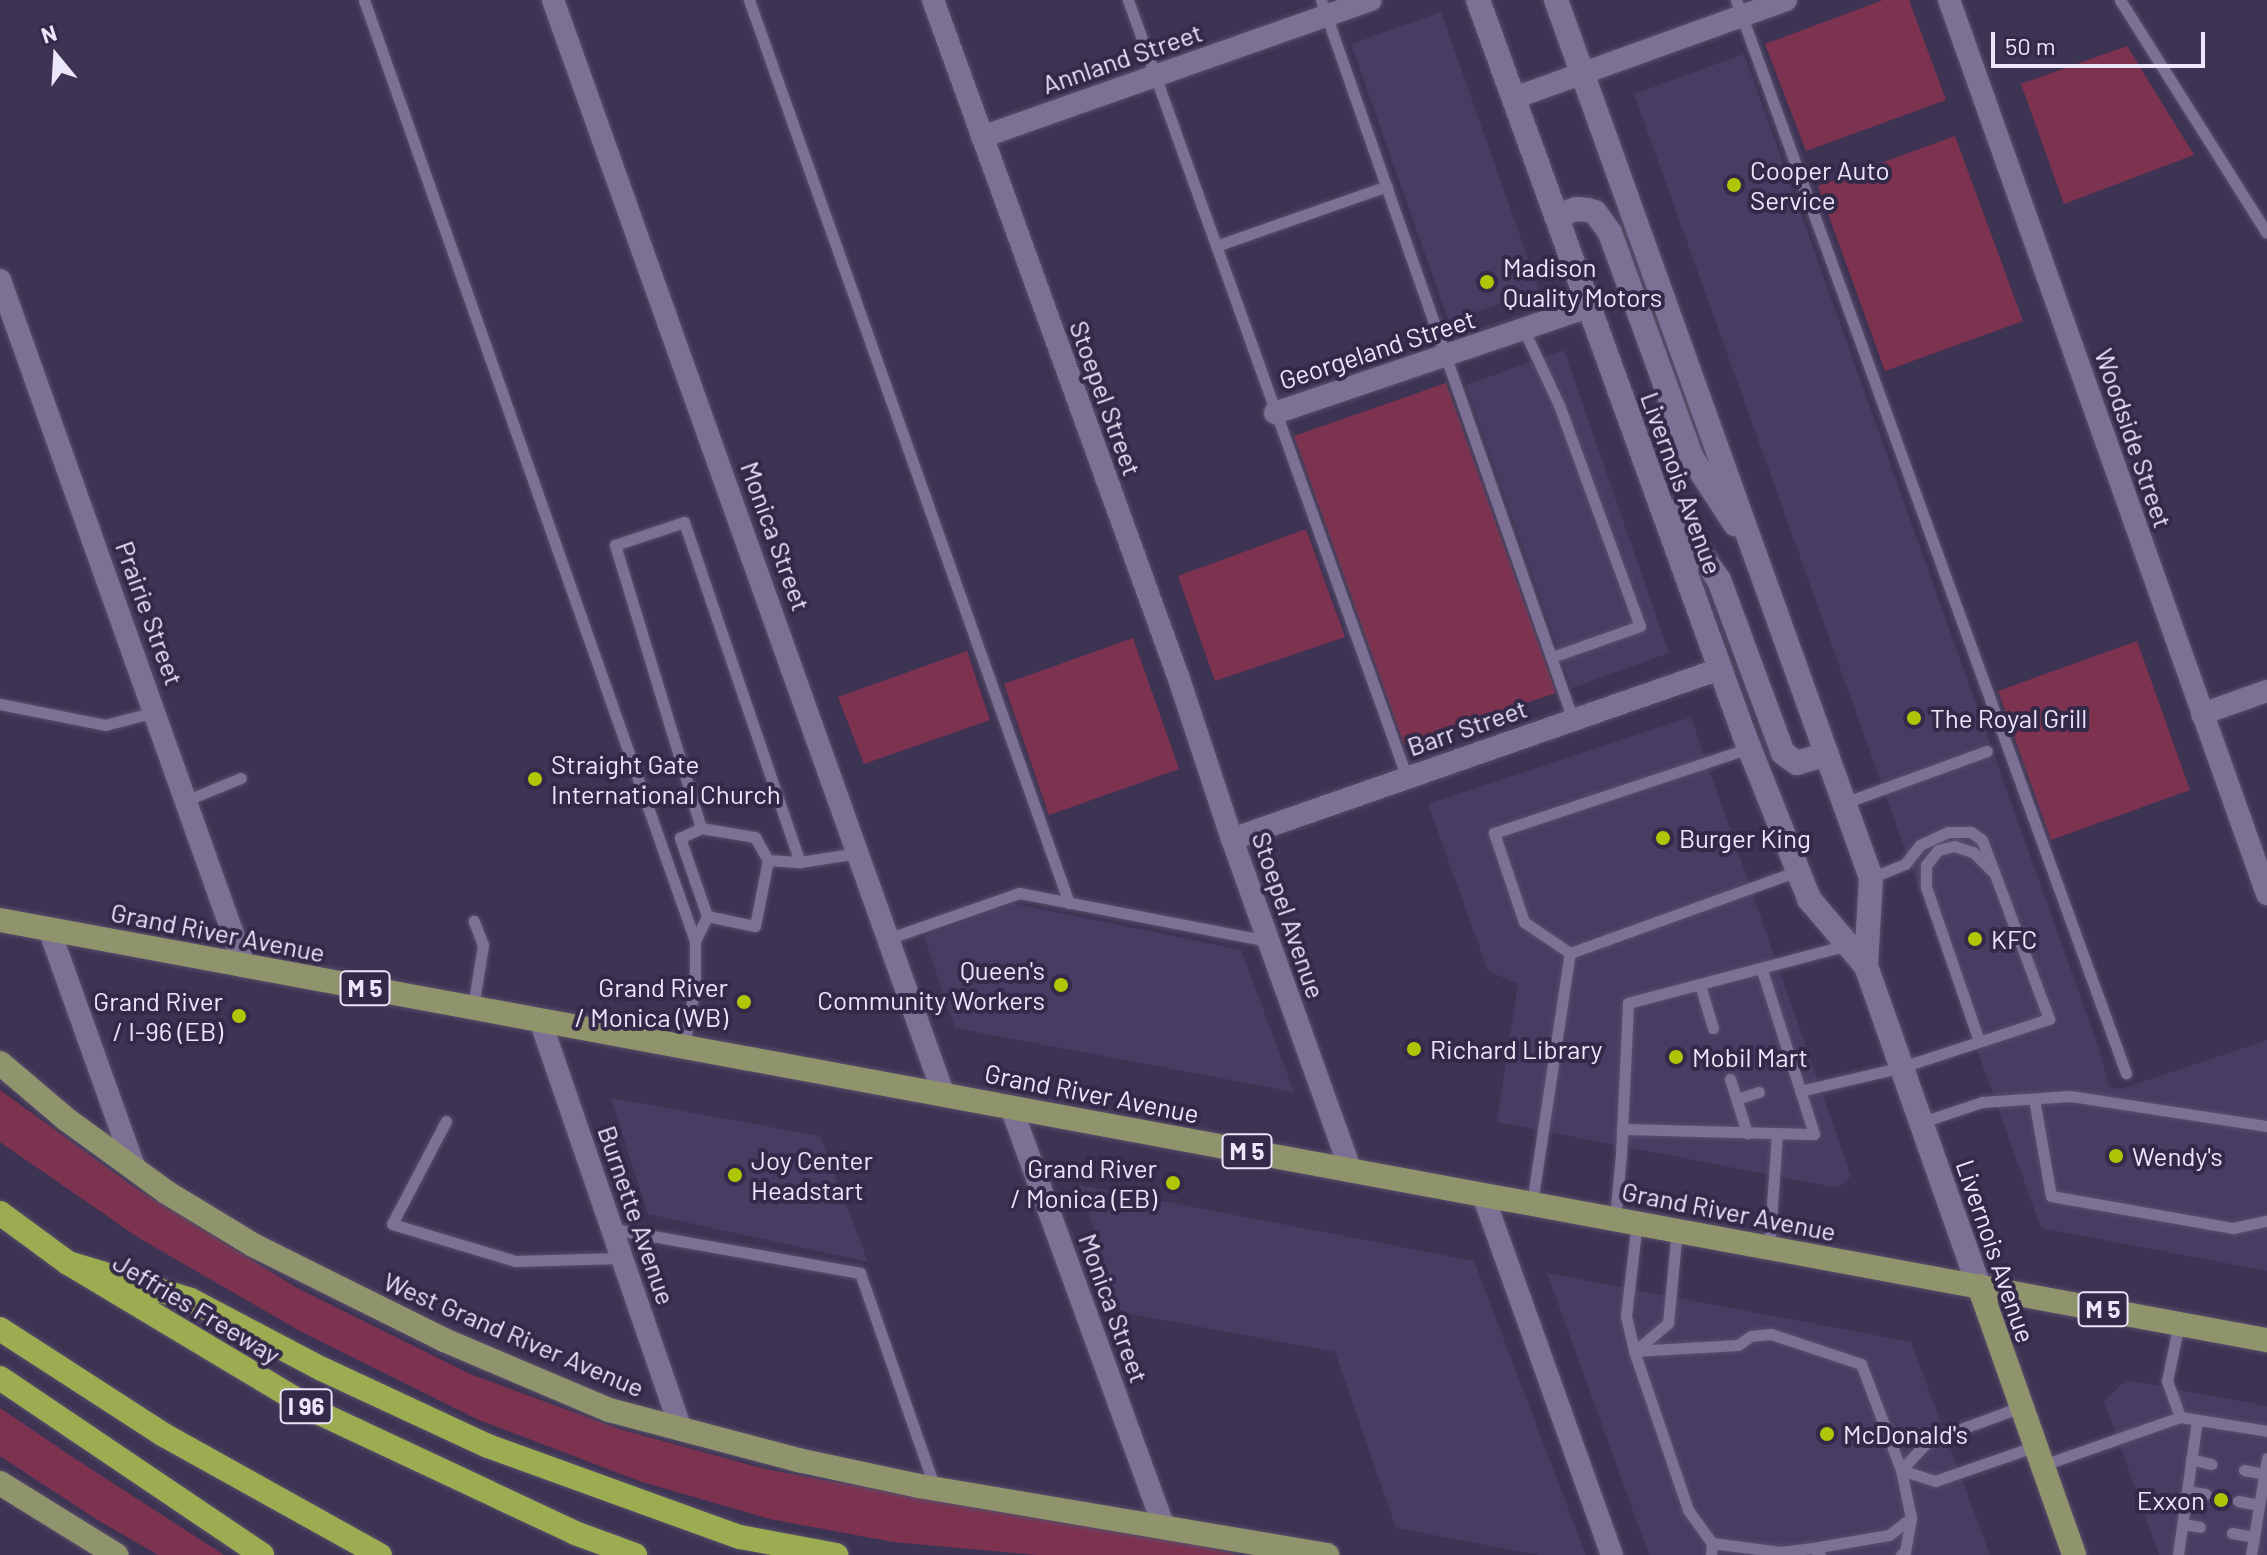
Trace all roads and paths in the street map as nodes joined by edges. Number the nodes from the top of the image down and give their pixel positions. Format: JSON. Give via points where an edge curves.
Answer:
{"nodes":[{"id":1,"x":364,"y":0,"type":"edge"},
{"id":2,"x":553,"y":0,"type":"edge"},
{"id":3,"x":749,"y":0,"type":"edge"},
{"id":4,"x":933,"y":0,"type":"edge"},
{"id":5,"x":1128,"y":0,"type":"edge"},
{"id":6,"x":1371,"y":0,"type":"edge"},
{"id":7,"x":1478,"y":0,"type":"edge"},
{"id":8,"x":1556,"y":0,"type":"edge"},
{"id":9,"x":1786,"y":0,"type":"edge"},
{"id":10,"x":1949,"y":0,"type":"edge"},
{"id":11,"x":2120,"y":0,"type":"edge"},
{"id":12,"x":1324,"y":8,"type":"edge"},
{"id":13,"x":1739,"y":8,"type":"edge"},
{"id":14,"x":1582,"y":73,"type":"junction"},
{"id":15,"x":1155,"y":76,"type":"junction"},
{"id":16,"x":1514,"y":98,"type":"junction"},
{"id":17,"x":982,"y":137,"type":"junction"},
{"id":18,"x":1387,"y":186,"type":"junction"},
{"id":19,"x":1556,"y":216,"type":"junction"},
{"id":20,"x":2267,"y":233,"type":"edge"},
{"id":21,"x":1216,"y":246,"type":"junction"},
{"id":22,"x":0,"y":280,"type":"edge"},
{"id":23,"x":1589,"y":307,"type":"junction"},
{"id":24,"x":1524,"y":330,"type":"junction"},
{"id":25,"x":1448,"y":356,"type":"junction"},
{"id":26,"x":1275,"y":413,"type":"junction"},
{"id":27,"x":1653,"y":484,"type":"junction"},
{"id":28,"x":1756,"y":556,"type":"junction"},
{"id":29,"x":1552,"y":657,"type":"junction"},
{"id":30,"x":1720,"y":669,"type":"junction"},
{"id":31,"x":1178,"y":676,"type":"joint"},
{"id":32,"x":2267,"y":691,"type":"edge"},
{"id":33,"x":0,"y":704,"type":"edge"},
{"id":34,"x":155,"y":712,"type":"junction"},
{"id":35,"x":2202,"y":714,"type":"junction"},
{"id":36,"x":1573,"y":720,"type":"junction"},
{"id":37,"x":1749,"y":748,"type":"junction"},
{"id":38,"x":1987,"y":751,"type":"dead end"},
{"id":39,"x":1827,"y":754,"type":"junction"},
{"id":40,"x":241,"y":778,"type":"dead end"},
{"id":41,"x":1407,"y":778,"type":"junction"},
{"id":42,"x":187,"y":800,"type":"junction"},
{"id":43,"x":1844,"y":803,"type":"junction"},
{"id":44,"x":701,"y":828,"type":"junction"},
{"id":45,"x":1232,"y":839,"type":"junction"},
{"id":46,"x":860,"y":853,"type":"junction"},
{"id":47,"x":768,"y":860,"type":"junction"},
{"id":48,"x":800,"y":862,"type":"junction"},
{"id":49,"x":1798,"y":871,"type":"junction"},
{"id":50,"x":1996,"y":875,"type":"junction"},
{"id":51,"x":1871,"y":878,"type":"junction"},
{"id":52,"x":2267,"y":894,"type":"edge"},
{"id":53,"x":1069,"y":903,"type":"junction"},
{"id":54,"x":707,"y":916,"type":"junction"},
{"id":55,"x":0,"y":920,"type":"edge"},
{"id":56,"x":474,"y":921,"type":"dead end"},
{"id":57,"x":49,"y":929,"type":"junction"},
{"id":58,"x":890,"y":938,"type":"junction"},
{"id":59,"x":695,"y":941,"type":"junction"},
{"id":60,"x":1268,"y":941,"type":"junction"},
{"id":61,"x":1848,"y":945,"type":"junction"},
{"id":62,"x":1570,"y":953,"type":"junction"},
{"id":63,"x":244,"y":965,"type":"junction"},
{"id":64,"x":1866,"y":966,"type":"junction"},
{"id":65,"x":1762,"y":970,"type":"junction"},
{"id":66,"x":1700,"y":985,"type":"junction"},
{"id":67,"x":473,"y":1007,"type":"junction"},
{"id":68,"x":540,"y":1020,"type":"junction"},
{"id":69,"x":1713,"y":1028,"type":"dead end"},
{"id":70,"x":1979,"y":1041,"type":"junction"},
{"id":71,"x":684,"y":1046,"type":"junction"},
{"id":72,"x":0,"y":1063,"type":"edge"},
{"id":73,"x":1902,"y":1067,"type":"junction"},
{"id":74,"x":2126,"y":1073,"type":"dead end"},
{"id":75,"x":1730,"y":1079,"type":"dead end"},
{"id":76,"x":1795,"y":1084,"type":"junction"},
{"id":77,"x":1759,"y":1092,"type":"dead end"},
{"id":78,"x":943,"y":1093,"type":"junction"},
{"id":79,"x":1737,"y":1099,"type":"junction"},
{"id":80,"x":2034,"y":1099,"type":"junction"},
{"id":81,"x":1011,"y":1107,"type":"junction"},
{"id":82,"x":446,"y":1121,"type":"dead end"},
{"id":83,"x":1922,"y":1122,"type":"junction"},
{"id":84,"x":2267,"y":1126,"type":"edge"},
{"id":85,"x":1622,"y":1129,"type":"junction"},
{"id":86,"x":1747,"y":1133,"type":"junction"},
{"id":87,"x":1777,"y":1133,"type":"junction"},
{"id":88,"x":134,"y":1167,"type":"junction"},
{"id":89,"x":1351,"y":1171,"type":"junction"},
{"id":90,"x":1483,"y":1195,"type":"junction"},
{"id":91,"x":1532,"y":1204,"type":"junction"},
{"id":92,"x":0,"y":1213,"type":"edge"},
{"id":93,"x":1626,"y":1220,"type":"junction"},
{"id":94,"x":2267,"y":1221,"type":"edge"},
{"id":95,"x":613,"y":1229,"type":"junction"},
{"id":96,"x":1677,"y":1229,"type":"junction"},
{"id":97,"x":1769,"y":1248,"type":"junction"},
{"id":98,"x":621,"y":1258,"type":"junction"},
{"id":99,"x":68,"y":1263,"type":"junction"},
{"id":100,"x":1979,"y":1286,"type":"junction"},
{"id":101,"x":2179,"y":1323,"type":"junction"},
{"id":102,"x":0,"y":1329,"type":"edge"},
{"id":103,"x":2267,"y":1340,"type":"edge"},
{"id":104,"x":1634,"y":1351,"type":"junction"},
{"id":105,"x":0,"y":1378,"type":"edge"},
{"id":106,"x":2021,"y":1407,"type":"junction"},
{"id":107,"x":2180,"y":1417,"type":"junction"},
{"id":108,"x":2197,"y":1420,"type":"junction"},
{"id":109,"x":681,"y":1429,"type":"junction"},
{"id":110,"x":2267,"y":1431,"type":"edge"},
{"id":111,"x":2039,"y":1455,"type":"junction"},
{"id":112,"x":2267,"y":1458,"type":"edge"},
{"id":113,"x":2191,"y":1459,"type":"junction"},
{"id":114,"x":2211,"y":1464,"type":"dead end"},
{"id":115,"x":1901,"y":1470,"type":"junction"},
{"id":116,"x":2244,"y":1470,"type":"dead end"},
{"id":117,"x":2264,"y":1474,"type":"junction"},
{"id":118,"x":0,"y":1483,"type":"edge"},
{"id":119,"x":935,"y":1488,"type":"junction"},
{"id":120,"x":2187,"y":1491,"type":"junction"},
{"id":121,"x":2206,"y":1494,"type":"dead end"},
{"id":122,"x":2238,"y":1501,"type":"dead end"},
{"id":123,"x":2259,"y":1505,"type":"junction"},
{"id":124,"x":1911,"y":1518,"type":"junction"},
{"id":125,"x":2183,"y":1524,"type":"junction"},
{"id":126,"x":2200,"y":1527,"type":"dead end"},
{"id":127,"x":1164,"y":1528,"type":"junction"},
{"id":128,"x":2232,"y":1533,"type":"dead end"},
{"id":129,"x":2254,"y":1537,"type":"junction"},
{"id":130,"x":90,"y":1546,"type":"edge"},
{"id":131,"x":1711,"y":1549,"type":"edge"},
{"id":132,"x":1817,"y":1551,"type":"edge"},
{"id":133,"x":116,"y":1555,"type":"edge"},
{"id":134,"x":262,"y":1555,"type":"edge"},
{"id":135,"x":380,"y":1555,"type":"edge"},
{"id":136,"x":635,"y":1555,"type":"edge"},
{"id":137,"x":836,"y":1555,"type":"edge"},
{"id":138,"x":1327,"y":1555,"type":"edge"},
{"id":139,"x":1612,"y":1555,"type":"edge"},
{"id":140,"x":1901,"y":1555,"type":"edge"},
{"id":141,"x":2074,"y":1555,"type":"edge"},
{"id":142,"x":2178,"y":1555,"type":"edge"},
{"id":143,"x":2251,"y":1555,"type":"edge"}],
"edges":[{"from":1,"to":59,"type":"lane"},
{"from":2,"to":46,"type":"street","name":"Monica Street"},
{"from":3,"to":53,"type":"lane"},
{"from":4,"to":17,"type":"street"},
{"from":5,"to":15,"type":"lane"},
{"from":6,"to":12,"type":"street","name":"Annland Street"},
{"from":7,"to":16,"type":"main road","name":"Livernois Avenue"},
{"from":8,"to":14,"type":"main road","name":"Livernois Avenue"},
{"from":9,"to":13,"type":"street"},
{"from":10,"to":35,"type":"street","name":"Woodside Street"},
{"from":11,"to":20,"type":"lane"},
{"from":12,"to":15,"type":"street","name":"Annland Street"},
{"from":12,"to":18,"type":"lane"},
{"from":13,"to":14,"type":"street"},
{"from":13,"to":74,"type":"lane"},
{"from":14,"to":16,"type":"street"},
{"from":14,"to":28,"type":"main road","name":"Livernois Avenue"},
{"from":15,"to":17,"type":"street","name":"Annland Street"},
{"from":15,"to":21,"type":"lane"},
{"from":16,"to":19,"type":"main road","name":"Livernois Avenue"},
{"from":17,"to":31,"type":"street","name":"Stoepel Street"},
{"from":18,"to":21,"type":"lane"},
{"from":18,"to":25,"type":"lane"},
{"from":19,"to":23,"type":"main road","name":"Livernois Avenue"},
{"from":19,"to":28,"type":"main road","via":[[1576,209],[1595,212],[1610,233],[1692,458]]},
{"from":21,"to":26,"type":"lane"},
{"from":22,"to":34,"type":"street","name":"Prairie Street"},
{"from":23,"to":24,"type":"street","name":"Georgeland Street"},
{"from":23,"to":27,"type":"main road","name":"Livernois Avenue"},
{"from":24,"to":25,"type":"street","name":"Georgeland Street"},
{"from":24,"to":29,"type":"lane","via":[[1559,405],[1640,626]]},
{"from":25,"to":26,"type":"street","name":"Georgeland Street"},
{"from":25,"to":29,"type":"lane"},
{"from":26,"to":41,"type":"lane"},
{"from":27,"to":30,"type":"main road","name":"Livernois Avenue"},
{"from":27,"to":39,"type":"main road","via":[[1719,580],[1783,753],[1797,763]]},
{"from":28,"to":39,"type":"main road","name":"Livernois Avenue"},
{"from":29,"to":36,"type":"lane"},
{"from":30,"to":36,"type":"street","name":"Barr Street"},
{"from":30,"to":37,"type":"main road","name":"Livernois Avenue"},
{"from":31,"to":45,"type":"street","name":"Stoepel Avenue"},
{"from":32,"to":35,"type":"street"},
{"from":33,"to":34,"type":"lane","via":[[105,725]]},
{"from":34,"to":42,"type":"street","name":"Prairie Street"},
{"from":35,"to":52,"type":"street","name":"Woodside Street"},
{"from":36,"to":41,"type":"street","name":"Barr Street"},
{"from":37,"to":49,"type":"main road","name":"Livernois Avenue"},
{"from":37,"to":62,"type":"lane","via":[[1494,833],[1524,922]]},
{"from":38,"to":43,"type":"lane"},
{"from":39,"to":43,"type":"main road","name":"Livernois Avenue"},
{"from":40,"to":42,"type":"lane"},
{"from":41,"to":45,"type":"street","name":"Barr Street"},
{"from":42,"to":63,"type":"street","name":"Prairie Street"},
{"from":43,"to":51,"type":"main road","name":"Livernois Avenue"},
{"from":44,"to":47,"type":"lane","via":[[755,837]]},
{"from":44,"to":48,"type":"lane","via":[[615,545],[684,522]]},
{"from":44,"to":54,"type":"lane","via":[[680,838]]},
{"from":45,"to":60,"type":"street","name":"Stoepel Avenue"},
{"from":46,"to":48,"type":"lane"},
{"from":46,"to":58,"type":"street","name":"Monica Street"},
{"from":47,"to":48,"type":"lane"},
{"from":47,"to":54,"type":"lane","via":[[755,926]]},
{"from":49,"to":61,"type":"main road","name":"Livernois Avenue","via":[[1809,899]]},
{"from":49,"to":62,"type":"lane"},
{"from":50,"to":51,"type":"lane","via":[[1982,840],[1971,832],[1948,832],[1920,845],[1905,864]]},
{"from":50,"to":70,"type":"lane","via":[[2049,1019]]},
{"from":50,"to":70,"type":"lane","via":[[1973,852],[1954,846],[1938,850],[1926,865],[1926,887]]},
{"from":51,"to":64,"type":"main road","name":"Livernois Avenue"},
{"from":53,"to":58,"type":"lane","via":[[1019,893]]},
{"from":53,"to":60,"type":"lane"},
{"from":54,"to":59,"type":"lane"},
{"from":55,"to":57,"type":"main road","name":"Grand River Avenue","number":"M 5"},
{"from":56,"to":67,"type":"lane","via":[[483,945]]},
{"from":57,"to":63,"type":"main road","name":"Grand River Avenue","number":"M 5"},
{"from":57,"to":88,"type":"street"},
{"from":58,"to":78,"type":"street","name":"Monica Street"},
{"from":59,"to":71,"type":"lane","via":[[695,985]]},
{"from":60,"to":89,"type":"street","name":"Stoepel Avenue"},
{"from":61,"to":64,"type":"main road","name":"Livernois Avenue"},
{"from":61,"to":65,"type":"lane"},
{"from":62,"to":91,"type":"lane"},
{"from":63,"to":67,"type":"main road","name":"Grand River Avenue","number":"M 5"},
{"from":64,"to":73,"type":"main road","name":"Livernois Avenue"},
{"from":65,"to":66,"type":"lane"},
{"from":65,"to":76,"type":"lane"},
{"from":66,"to":69,"type":"lane"},
{"from":66,"to":85,"type":"lane","via":[[1628,1003]]},
{"from":67,"to":68,"type":"main road","name":"Grand River Avenue","number":"M 5"},
{"from":68,"to":71,"type":"main road","name":"Grand River Avenue","number":"M 5"},
{"from":68,"to":95,"type":"street","name":"Burnette Avenue"},
{"from":70,"to":73,"type":"lane"},
{"from":71,"to":78,"type":"main road","name":"Grand River Avenue","number":"M 5"},
{"from":72,"to":88,"type":"main road","name":"West Grand River Avenue"},
{"from":73,"to":76,"type":"lane"},
{"from":73,"to":83,"type":"main road","name":"Livernois Avenue"},
{"from":75,"to":79,"type":"lane"},
{"from":76,"to":87,"type":"lane","via":[[1814,1134]]},
{"from":77,"to":79,"type":"lane"},
{"from":78,"to":81,"type":"main road","name":"Grand River Avenue","number":"M 5"},
{"from":79,"to":86,"type":"lane"},
{"from":80,"to":83,"type":"lane","via":[[1982,1102]]},
{"from":80,"to":84,"type":"lane","via":[[2070,1096]]},
{"from":80,"to":94,"type":"lane","via":[[2051,1196],[2233,1228]]},
{"from":81,"to":89,"type":"main road","name":"Grand River Avenue","number":"M 5"},
{"from":81,"to":127,"type":"street","name":"Monica Street"},
{"from":82,"to":98,"type":"lane","via":[[392,1224],[515,1261]]},
{"from":83,"to":100,"type":"main road","name":"Livernois Avenue"},
{"from":85,"to":86,"type":"lane"},
{"from":85,"to":93,"type":"lane"},
{"from":86,"to":87,"type":"lane"},
{"from":87,"to":97,"type":"lane"},
{"from":88,"to":109,"type":"main road","name":"West Grand River Avenue","via":[[253,1245],[444,1340],[609,1410]]},
{"from":89,"to":90,"type":"main road","name":"Grand River Avenue","number":"M 5"},
{"from":90,"to":91,"type":"main road","name":"Grand River Avenue","number":"M 5"},
{"from":90,"to":139,"type":"street"},
{"from":91,"to":93,"type":"main road","name":"Grand River Avenue","number":"M 5"},
{"from":92,"to":99,"type":"highway","name":"Jeffries Freeway","number":"I 96"},
{"from":93,"to":96,"type":"main road","name":"Grand River Avenue","number":"M 5"},
{"from":93,"to":104,"type":"lane","via":[[1626,1316]]},
{"from":95,"to":98,"type":"street","name":"Burnette Avenue"},
{"from":95,"to":119,"type":"lane","via":[[860,1273]]},
{"from":96,"to":97,"type":"main road","name":"Grand River Avenue","number":"M 5"},
{"from":96,"to":104,"type":"lane","via":[[1668,1323]]},
{"from":97,"to":100,"type":"main road","name":"Grand River Avenue","number":"M 5"},
{"from":98,"to":109,"type":"street","name":"Burnette Avenue"},
{"from":99,"to":136,"type":"highway","name":"Jeffries Freeway","number":"I 96","via":[[315,1411],[575,1533]]},
{"from":99,"to":137,"type":"highway","via":[[191,1300],[322,1369],[488,1446],[740,1537]]},
{"from":100,"to":101,"type":"main road","name":"Grand River Avenue","number":"M 5"},
{"from":100,"to":106,"type":"main road","name":"Livernois Avenue"},
{"from":101,"to":103,"type":"main road","name":"Grand River Avenue","number":"M 5"},
{"from":101,"to":107,"type":"lane","via":[[2167,1381]]},
{"from":102,"to":135,"type":"highway","via":[[164,1435]]},
{"from":104,"to":115,"type":"lane","via":[[1738,1345],[1751,1336],[1771,1334],[1848,1357],[1861,1364],[1868,1377]]},
{"from":104,"to":131,"type":"lane","via":[[1688,1510]]},
{"from":105,"to":134,"type":"highway"},
{"from":106,"to":111,"type":"main road","name":"Livernois Avenue"},
{"from":106,"to":115,"type":"lane","via":[[1928,1441]]},
{"from":107,"to":108,"type":"lane"},
{"from":107,"to":111,"type":"lane"},
{"from":108,"to":110,"type":"lane"},
{"from":108,"to":113,"type":"lane"},
{"from":109,"to":119,"type":"main road","name":"West Grand River Avenue"},
{"from":111,"to":115,"type":"lane","via":[[1935,1481]]},
{"from":111,"to":141,"type":"main road","name":"Livernois Avenue"},
{"from":112,"to":117,"type":"lane"},
{"from":113,"to":114,"type":"lane"},
{"from":113,"to":120,"type":"lane"},
{"from":115,"to":124,"type":"lane"},
{"from":116,"to":117,"type":"lane"},
{"from":117,"to":123,"type":"lane"},
{"from":118,"to":130,"type":"main road"},
{"from":119,"to":127,"type":"main road","name":"West Grand River Avenue"},
{"from":120,"to":121,"type":"lane"},
{"from":120,"to":125,"type":"lane"},
{"from":122,"to":123,"type":"lane"},
{"from":123,"to":129,"type":"lane"},
{"from":124,"to":132,"type":"lane","via":[[1889,1535],[1864,1542],[1838,1541]]},
{"from":124,"to":140,"type":"lane"},
{"from":125,"to":126,"type":"lane"},
{"from":125,"to":142,"type":"lane"},
{"from":127,"to":138,"type":"main road","name":"West Grand River Avenue"},
{"from":128,"to":129,"type":"lane"},
{"from":129,"to":143,"type":"lane"},
{"from":130,"to":133,"type":"main road"},
{"from":131,"to":132,"type":"lane"}]}
